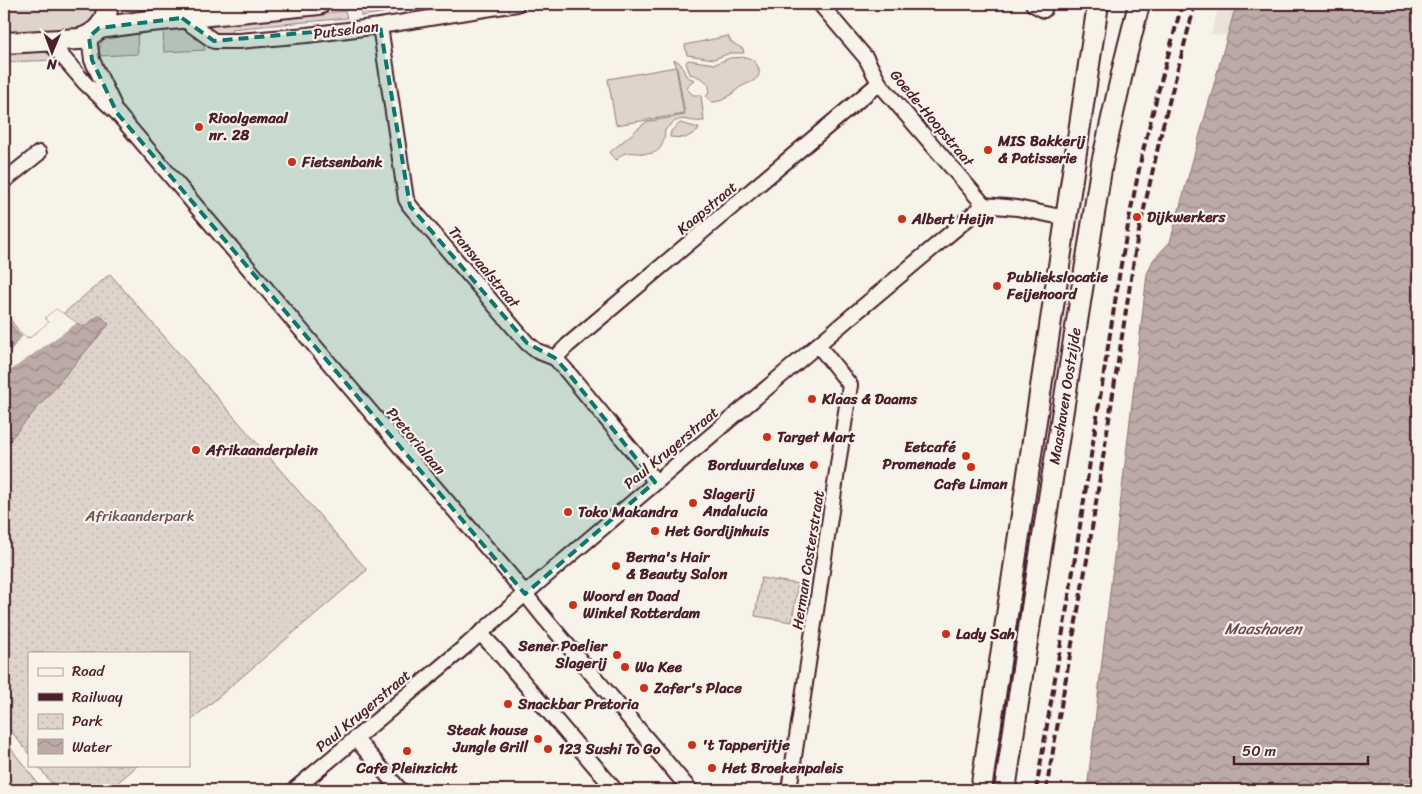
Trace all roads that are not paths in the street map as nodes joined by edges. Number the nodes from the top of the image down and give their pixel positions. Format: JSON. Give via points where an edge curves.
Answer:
{"nodes":[{"id":1,"x":107,"y":4,"type":"edge"},
{"id":2,"x":319,"y":4,"type":"edge"},
{"id":3,"x":517,"y":4,"type":"edge"},
{"id":4,"x":820,"y":4,"type":"edge"},
{"id":5,"x":1098,"y":4,"type":"edge"},
{"id":6,"x":1139,"y":4,"type":"edge"},
{"id":7,"x":182,"y":18,"type":"junction"},
{"id":8,"x":380,"y":26,"type":"junction"},
{"id":9,"x":94,"y":33,"type":"junction"},
{"id":10,"x":49,"y":41,"type":"junction"},
{"id":11,"x":4,"y":43,"type":"edge"},
{"id":12,"x":879,"y":82,"type":"junction"},
{"id":13,"x":117,"y":114,"type":"junction"},
{"id":14,"x":39,"y":153,"type":"dead end"},
{"id":15,"x":4,"y":180,"type":"edge"},
{"id":16,"x":984,"y":205,"type":"junction"},
{"id":17,"x":1066,"y":218,"type":"junction"},
{"id":18,"x":818,"y":344,"type":"junction"},
{"id":19,"x":556,"y":358,"type":"junction"},
{"id":20,"x":655,"y":482,"type":"junction"},
{"id":21,"x":525,"y":594,"type":"junction"},
{"id":22,"x":480,"y":633,"type":"junction"},
{"id":23,"x":355,"y":738,"type":"junction"},
{"id":24,"x":294,"y":790,"type":"edge"},
{"id":25,"x":400,"y":790,"type":"edge"},
{"id":26,"x":615,"y":790,"type":"edge"},
{"id":27,"x":690,"y":790,"type":"edge"},
{"id":28,"x":789,"y":790,"type":"edge"},
{"id":29,"x":981,"y":790,"type":"edge"},
{"id":30,"x":1005,"y":790,"type":"edge"}],
"edges":[{"from":1,"to":9,"type":"main road","via":[[107,14]]},
{"from":2,"to":7,"type":"main road","name":"Putselaan"},
{"from":3,"to":8,"type":"street","name":"Putselaan"},
{"from":4,"to":12,"type":"street","name":"Goede-Hoopstraat","via":[[866,58]]},
{"from":5,"to":17,"type":"main road","name":"Maashaven Oostzijde"},
{"from":6,"to":30,"type":"main road","name":"Maashaven Oostzijde","via":[[1102,163]]},
{"from":7,"to":8,"type":"street","name":"Putselaan","via":[[214,41],[259,40]]},
{"from":7,"to":9,"type":"main road","name":"Putselaan","via":[[141,22]]},
{"from":8,"to":19,"type":"street","name":"Transvaalstraat","via":[[406,199],[527,343],[537,351]]},
{"from":9,"to":10,"type":"main road","name":"Putselaan","via":[[79,39]]},
{"from":9,"to":13,"type":"street","name":"Pretorialaan","via":[[92,60]]},
{"from":10,"to":11,"type":"main road","name":"Putselaan"},
{"from":10,"to":13,"type":"street","name":"Pretorialaan"},
{"from":12,"to":16,"type":"street","name":"Goede-Hoopstraat"},
{"from":12,"to":19,"type":"street","name":"Kaapstraat"},
{"from":13,"to":21,"type":"street","name":"Pretorialaan"},
{"from":14,"to":15,"type":"street"},
{"from":16,"to":17,"type":"street"},
{"from":16,"to":18,"type":"street","name":"Paul Krugerstraat"},
{"from":17,"to":29,"type":"main road","name":"Maashaven Oostzijde"},
{"from":18,"to":20,"type":"street","name":"Paul Krugerstraat"},
{"from":18,"to":28,"type":"street","name":"Herman Costerstraat","via":[[850,385]]},
{"from":19,"to":20,"type":"street","name":"Transvaalstraat","via":[[641,460]]},
{"from":20,"to":21,"type":"street","name":"Paul Krugerstraat"},
{"from":21,"to":22,"type":"street","name":"Paul Krugerstraat"},
{"from":21,"to":27,"type":"street","name":"Pretorialaan"},
{"from":22,"to":23,"type":"street","name":"Paul Krugerstraat"},
{"from":22,"to":26,"type":"street"},
{"from":23,"to":24,"type":"street","name":"Paul Krugerstraat"},
{"from":23,"to":25,"type":"street"}]}
